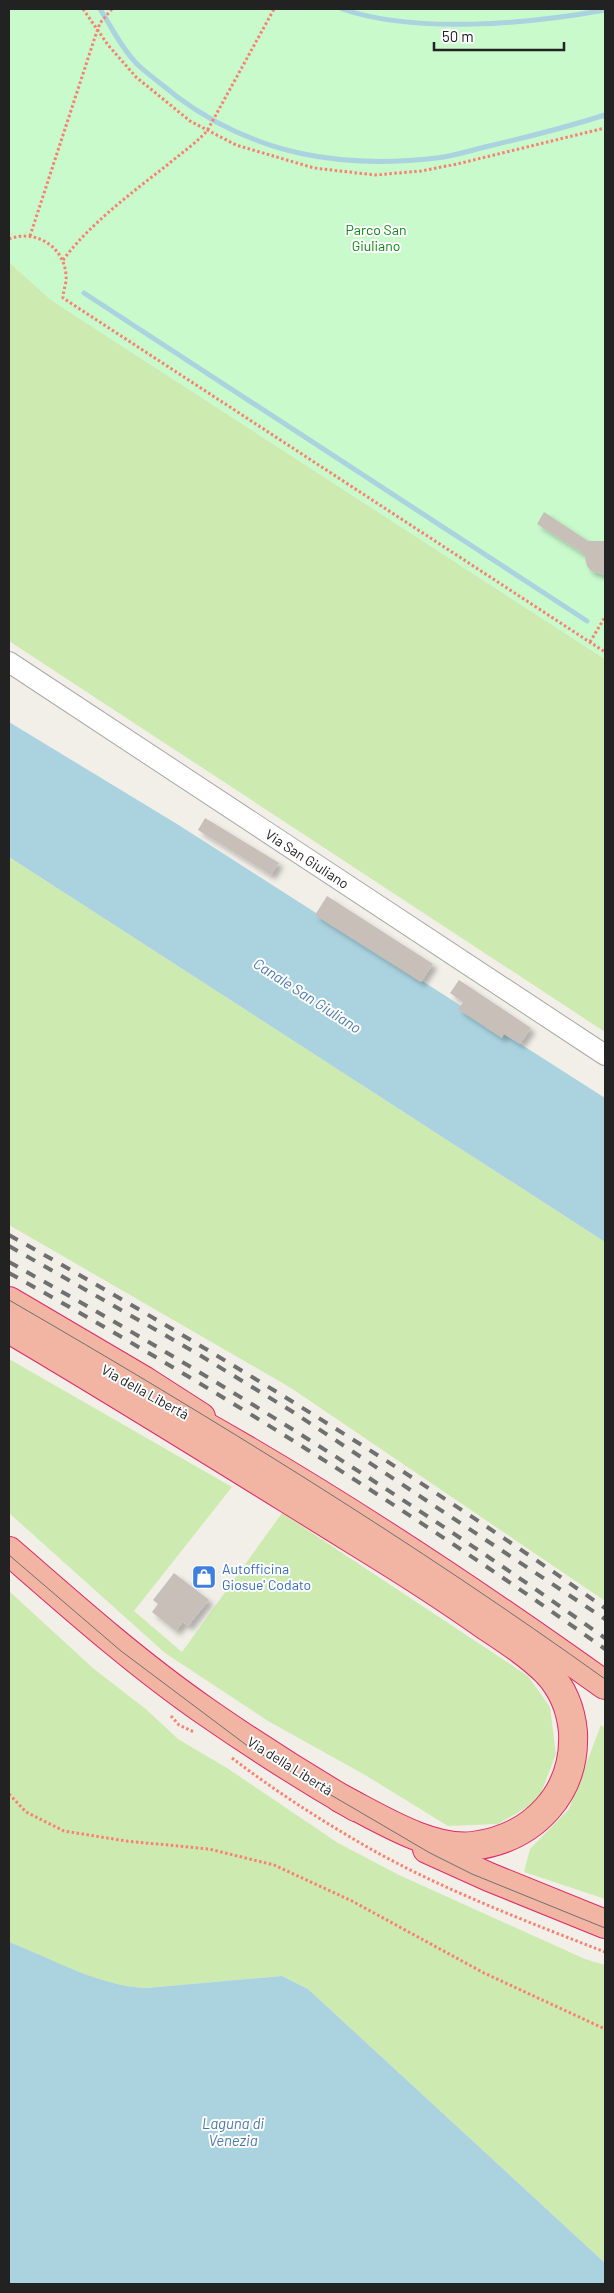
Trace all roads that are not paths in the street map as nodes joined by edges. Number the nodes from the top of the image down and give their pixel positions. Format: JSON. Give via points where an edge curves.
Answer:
{"nodes":[{"id":1,"x":9,"y":662,"type":"edge"},
{"id":2,"x":605,"y":1055,"type":"edge"},
{"id":3,"x":9,"y":1301,"type":"edge"},
{"id":4,"x":9,"y":1317,"type":"edge"},
{"id":5,"x":9,"y":1329,"type":"edge"},
{"id":6,"x":267,"y":1460,"type":"junction"},
{"id":7,"x":9,"y":1551,"type":"edge"},
{"id":8,"x":605,"y":1685,"type":"edge"},
{"id":9,"x":340,"y":1798,"type":"junction"},
{"id":10,"x":605,"y":1924,"type":"edge"}],
"edges":[{"from":1,"to":2,"type":"street","name":"Via San Giuliano"},
{"from":3,"to":6,"type":"highway","via":[[145,1381]]},
{"from":4,"to":6,"type":"highway","name":"Via della Libertà"},
{"from":5,"to":9,"type":"highway","via":[[435,1590],[529,1656],[557,1683],[565,1697],[574,1749],[565,1782],[550,1807],[506,1839],[471,1846],[440,1843],[401,1829]]},
{"from":6,"to":8,"type":"highway","name":"Via della Libertà","via":[[462,1585]]},
{"from":7,"to":9,"type":"highway","name":"Via della Libertà","via":[[145,1666],[204,1711]]},
{"from":9,"to":10,"type":"highway","name":"Via della Libertà","via":[[437,1855]]}]}
